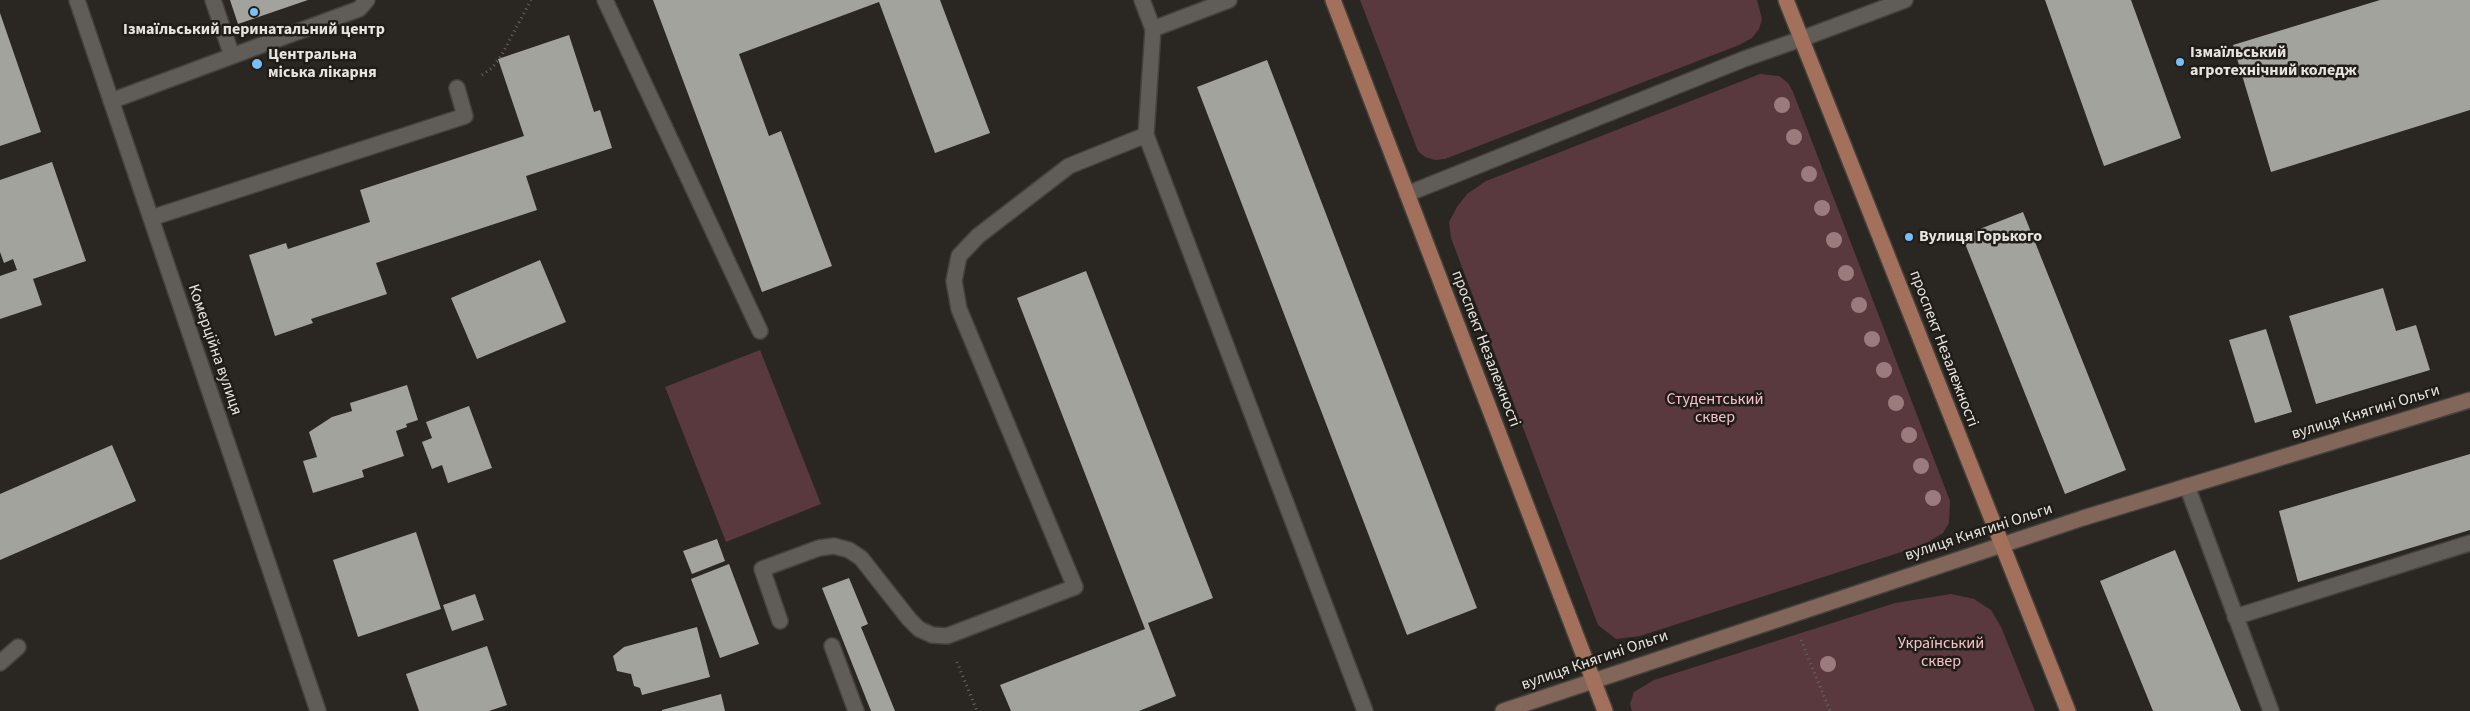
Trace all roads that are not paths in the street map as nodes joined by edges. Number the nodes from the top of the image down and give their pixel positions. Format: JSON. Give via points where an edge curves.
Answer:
{"nodes":[{"id":1,"x":77,"y":0,"type":"edge"},
{"id":2,"x":213,"y":0,"type":"edge"},
{"id":3,"x":367,"y":0,"type":"edge"},
{"id":4,"x":605,"y":0,"type":"edge"},
{"id":5,"x":1142,"y":0,"type":"edge"},
{"id":6,"x":1228,"y":0,"type":"edge"},
{"id":7,"x":1332,"y":0,"type":"edge"},
{"id":8,"x":1786,"y":0,"type":"edge"},
{"id":9,"x":1905,"y":0,"type":"edge"},
{"id":10,"x":1153,"y":29,"type":"junction"},
{"id":11,"x":1801,"y":40,"type":"junction"},
{"id":12,"x":232,"y":56,"type":"junction"},
{"id":13,"x":457,"y":88,"type":"road end"},
{"id":14,"x":111,"y":101,"type":"junction"},
{"id":15,"x":1146,"y":135,"type":"junction"},
{"id":16,"x":1407,"y":194,"type":"junction"},
{"id":17,"x":151,"y":218,"type":"junction"},
{"id":18,"x":760,"y":331,"type":"dead end"},
{"id":19,"x":2470,"y":400,"type":"edge"},
{"id":20,"x":2187,"y":486,"type":"junction"},
{"id":21,"x":2470,"y":543,"type":"edge"},
{"id":22,"x":2001,"y":544,"type":"junction"},
{"id":23,"x":2235,"y":617,"type":"junction"},
{"id":24,"x":780,"y":621,"type":"dead end"},
{"id":25,"x":832,"y":646,"type":"dead end"},
{"id":26,"x":18,"y":647,"type":"dead end"},
{"id":27,"x":0,"y":663,"type":"edge"},
{"id":28,"x":1593,"y":680,"type":"junction"},
{"id":29,"x":318,"y":711,"type":"edge"},
{"id":30,"x":856,"y":711,"type":"edge"},
{"id":31,"x":1365,"y":711,"type":"edge"},
{"id":32,"x":1503,"y":711,"type":"edge"},
{"id":33,"x":1605,"y":711,"type":"edge"},
{"id":34,"x":2068,"y":711,"type":"edge"},
{"id":35,"x":2271,"y":711,"type":"edge"}],
"edges":[{"from":1,"to":14,"type":"street","name":"Комерційна вулиця"},
{"from":2,"to":12,"type":"street"},
{"from":3,"to":12,"type":"street","via":[[348,13]]},
{"from":4,"to":18,"type":"street"},
{"from":5,"to":10,"type":"street"},
{"from":6,"to":10,"type":"street"},
{"from":7,"to":16,"type":"main road","name":"проспект Незалежності"},
{"from":8,"to":11,"type":"main road","name":"проспект Незалежності"},
{"from":9,"to":11,"type":"street"},
{"from":10,"to":15,"type":"street"},
{"from":11,"to":16,"type":"street"},
{"from":11,"to":22,"type":"main road","name":"проспект Незалежності"},
{"from":12,"to":14,"type":"street"},
{"from":13,"to":17,"type":"street","via":[[465,116]]},
{"from":14,"to":17,"type":"street","name":"Комерційна вулиця"},
{"from":15,"to":24,"type":"street","via":[[1070,166],[978,236],[959,256],[954,281],[959,309],[1075,587],[947,636],[932,635],[908,619],[861,558],[834,546],[819,548],[762,569]]},
{"from":15,"to":31,"type":"street"},
{"from":16,"to":28,"type":"main road","name":"проспект Незалежності"},
{"from":17,"to":29,"type":"street","name":"Комерційна вулиця"},
{"from":19,"to":20,"type":"street","name":"вулиця Княгині Ольги"},
{"from":20,"to":22,"type":"street","name":"вулиця Княгині Ольги"},
{"from":20,"to":23,"type":"street"},
{"from":21,"to":23,"type":"street"},
{"from":22,"to":28,"type":"street","name":"вулиця Княгині Ольги"},
{"from":22,"to":34,"type":"main road","name":"проспект Незалежності"},
{"from":23,"to":35,"type":"street"},
{"from":25,"to":30,"type":"street"},
{"from":26,"to":27,"type":"street"},
{"from":28,"to":32,"type":"street","name":"вулиця Княгині Ольги"},
{"from":28,"to":33,"type":"main road","name":"проспект Незалежності"}]}
